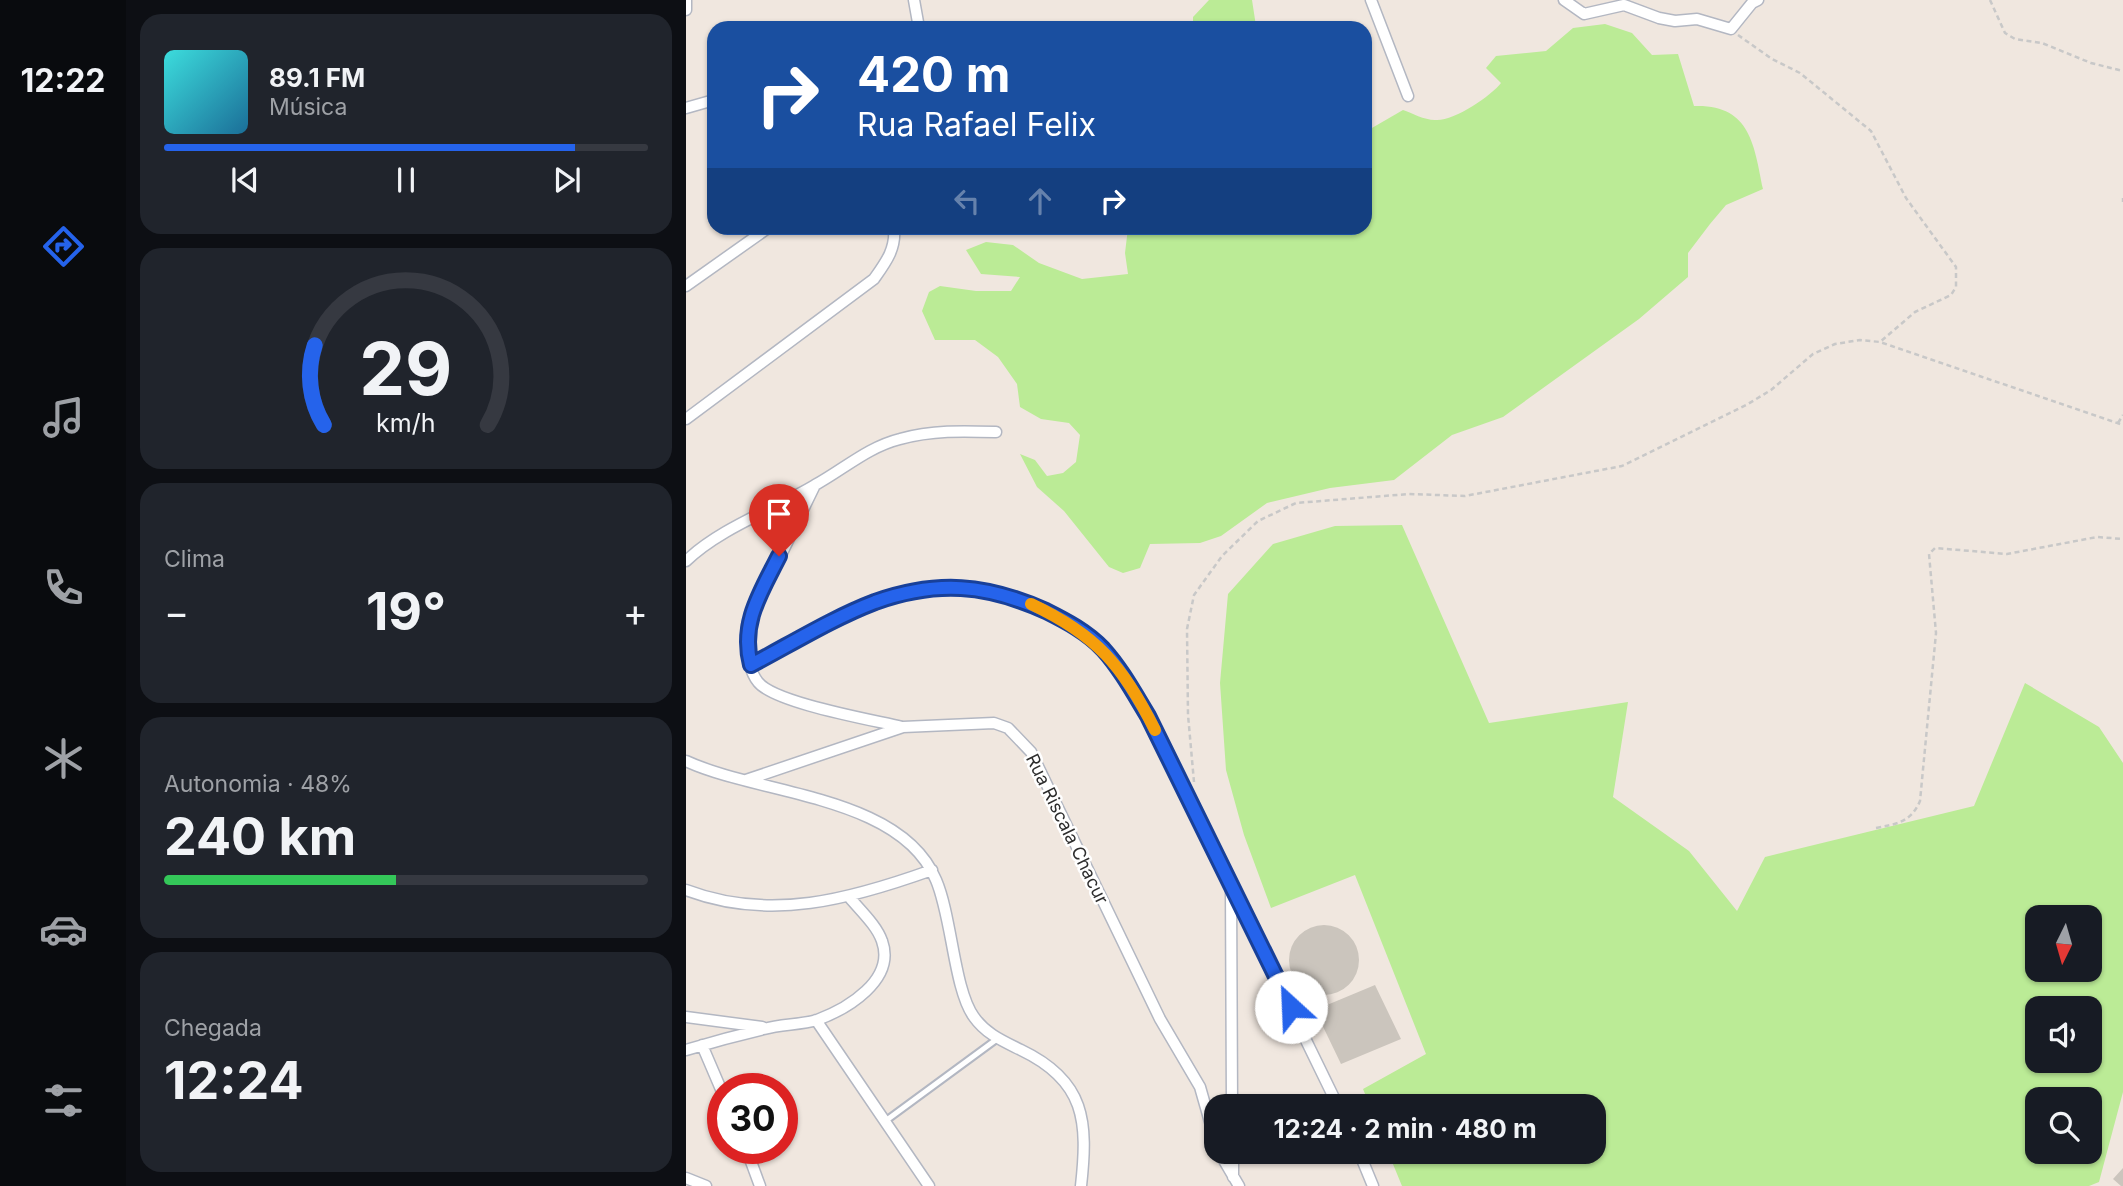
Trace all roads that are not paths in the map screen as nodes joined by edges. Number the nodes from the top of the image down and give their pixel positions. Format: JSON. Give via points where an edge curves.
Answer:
{"nodes":[{"id":1,"x":687,"y":0,"type":"edge"},
{"id":2,"x":914,"y":0,"type":"edge"},
{"id":3,"x":1371,"y":0,"type":"edge"},
{"id":4,"x":1564,"y":0,"type":"edge"},
{"id":5,"x":1758,"y":0,"type":"edge"},
{"id":6,"x":1627,"y":2,"type":"edge"},
{"id":7,"x":686,"y":10,"type":"edge"},
{"id":8,"x":918,"y":21,"type":"edge"},
{"id":9,"x":1408,"y":96,"type":"dead end"},
{"id":10,"x":707,"y":102,"type":"edge"},
{"id":11,"x":686,"y":108,"type":"edge"},
{"id":12,"x":758,"y":235,"type":"edge"},
{"id":13,"x":894,"y":235,"type":"edge"},
{"id":14,"x":686,"y":286,"type":"edge"},
{"id":15,"x":686,"y":419,"type":"edge"},
{"id":16,"x":996,"y":432,"type":"dead end"},
{"id":17,"x":816,"y":485,"type":"junction"},
{"id":18,"x":686,"y":561,"type":"edge"},
{"id":19,"x":751,"y":665,"type":"junction"},
{"id":20,"x":902,"y":727,"type":"junction"},
{"id":21,"x":686,"y":761,"type":"edge"},
{"id":22,"x":746,"y":780,"type":"junction"},
{"id":23,"x":932,"y":870,"type":"junction"},
{"id":24,"x":1231,"y":883,"type":"junction"},
{"id":25,"x":686,"y":890,"type":"edge"},
{"id":26,"x":850,"y":898,"type":"junction"},
{"id":27,"x":686,"y":1017,"type":"edge"},
{"id":28,"x":816,"y":1020,"type":"junction"},
{"id":29,"x":768,"y":1028,"type":"junction"},
{"id":30,"x":997,"y":1039,"type":"junction"},
{"id":31,"x":702,"y":1045,"type":"junction"},
{"id":32,"x":686,"y":1050,"type":"edge"},
{"id":33,"x":714,"y":1073,"type":"edge"},
{"id":34,"x":1233,"y":1094,"type":"edge"},
{"id":35,"x":1332,"y":1094,"type":"edge"},
{"id":36,"x":1204,"y":1101,"type":"edge"},
{"id":37,"x":884,"y":1122,"type":"junction"},
{"id":38,"x":752,"y":1164,"type":"edge"},
{"id":39,"x":1226,"y":1164,"type":"edge"},
{"id":40,"x":1234,"y":1164,"type":"edge"},
{"id":41,"x":1364,"y":1164,"type":"edge"},
{"id":42,"x":686,"y":1178,"type":"edge"},
{"id":43,"x":1236,"y":1182,"type":"edge"},
{"id":44,"x":706,"y":1186,"type":"edge"},
{"id":45,"x":760,"y":1186,"type":"edge"},
{"id":46,"x":929,"y":1186,"type":"edge"},
{"id":47,"x":1081,"y":1186,"type":"edge"},
{"id":48,"x":1373,"y":1186,"type":"edge"}],
"edges":[{"from":1,"to":7,"type":"street"},
{"from":2,"to":8,"type":"street"},
{"from":3,"to":9,"type":"street"},
{"from":4,"to":6,"type":"street","via":[[1584,14]]},
{"from":5,"to":6,"type":"street","via":[[1731,29],[1697,19],[1659,18]]},
{"from":10,"to":11,"type":"street"},
{"from":12,"to":14,"type":"street"},
{"from":13,"to":15,"type":"street","via":[[890,257],[874,279]]},
{"from":16,"to":17,"type":"street","via":[[928,433],[898,439],[869,450]]},
{"from":17,"to":18,"type":"street","via":[[755,516]]},
{"from":17,"to":19,"type":"street","via":[[747,625]]},
{"from":19,"to":20,"type":"street","via":[[758,682],[778,696]]},
{"from":19,"to":24,"type":"street","via":[[874,603],[924,589],[973,588],[1011,595],[1069,622],[1102,648],[1126,679]]},
{"from":20,"to":22,"type":"street","name":"Rua Riscala Chacur"},
{"from":20,"to":36,"type":"street","name":"Rua Riscala Chacur","via":[[994,723],[1008,728],[1031,752]]},
{"from":21,"to":22,"type":"street"},
{"from":22,"to":23,"type":"street","via":[[885,825],[906,839]]},
{"from":23,"to":26,"type":"street"},
{"from":23,"to":30,"type":"street","via":[[946,904],[965,999],[972,1016]]},
{"from":24,"to":34,"type":"street"},
{"from":24,"to":35,"type":"street"},
{"from":25,"to":26,"type":"street","via":[[726,902],[762,905]]},
{"from":26,"to":28,"type":"street","via":[[882,940],[883,967],[863,993]]},
{"from":27,"to":29,"type":"street"},
{"from":28,"to":29,"type":"street"},
{"from":28,"to":37,"type":"street"},
{"from":29,"to":31,"type":"street"},
{"from":30,"to":37,"type":"lane"},
{"from":30,"to":47,"type":"street","via":[[1044,1064],[1071,1089],[1086,1141]]},
{"from":31,"to":32,"type":"street"},
{"from":31,"to":33,"type":"street"},
{"from":37,"to":46,"type":"street"},
{"from":38,"to":45,"type":"street"},
{"from":39,"to":43,"type":"street"},
{"from":40,"to":43,"type":"street"},
{"from":41,"to":48,"type":"street"},
{"from":42,"to":44,"type":"street"}]}
